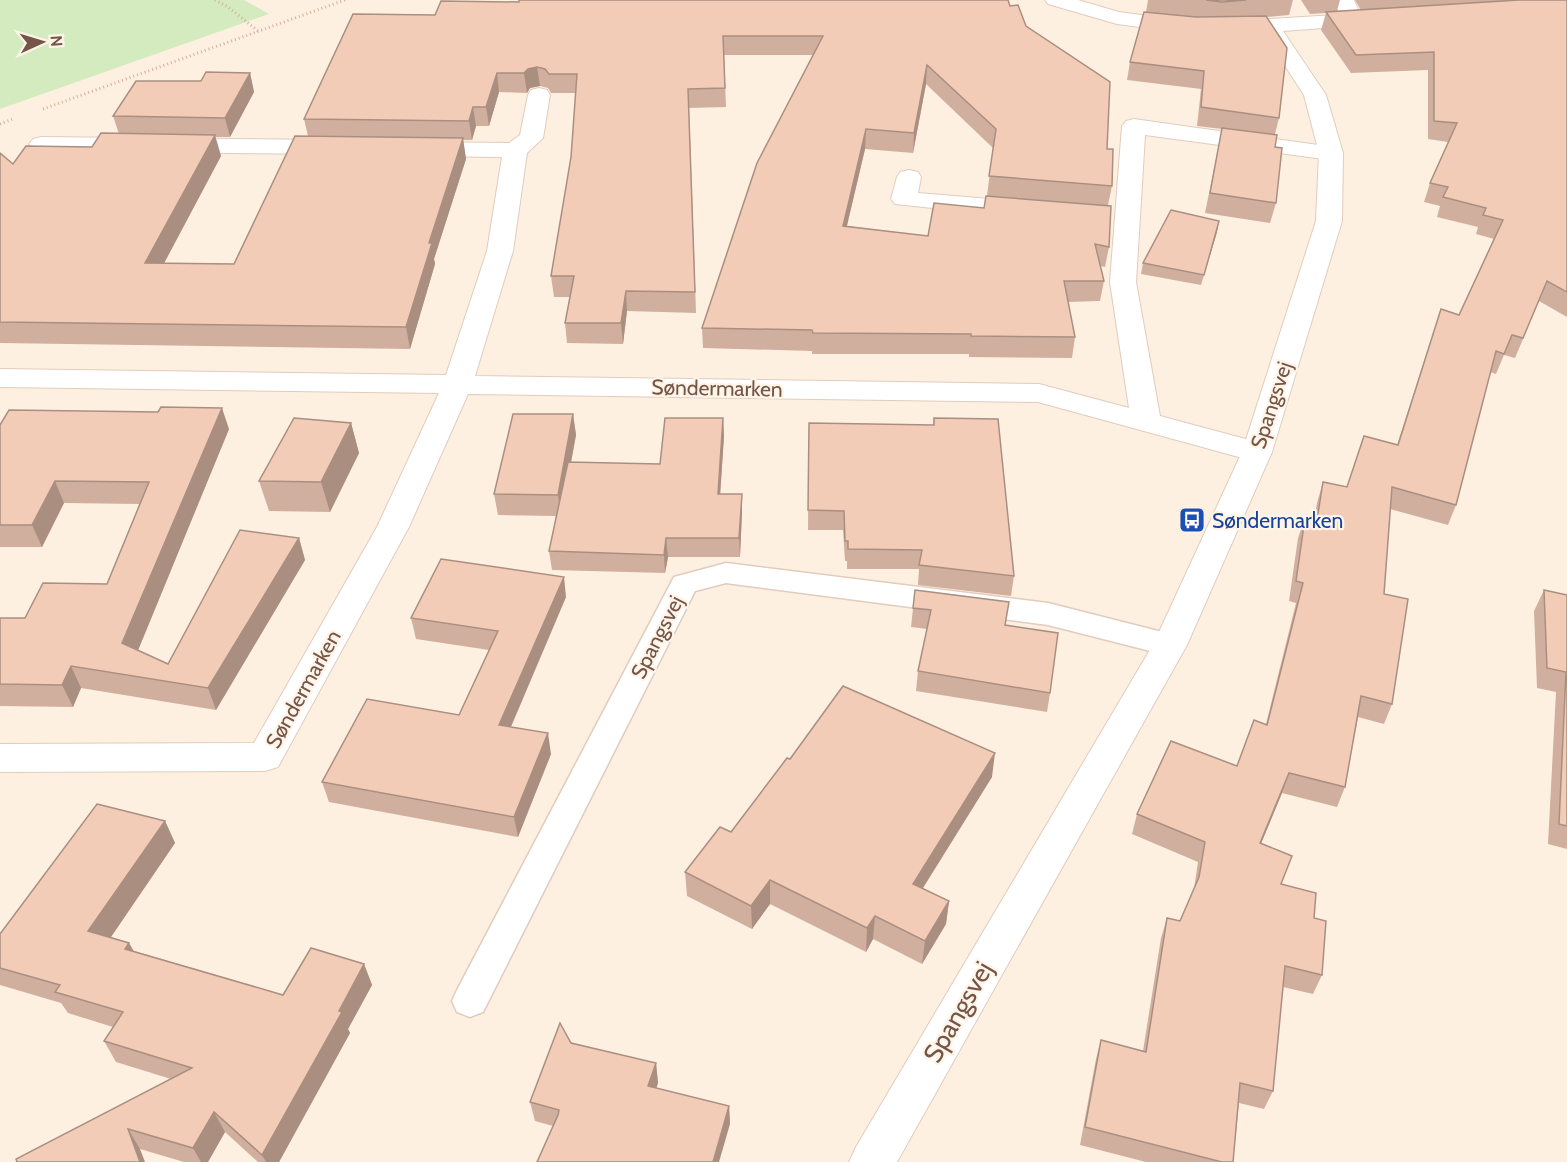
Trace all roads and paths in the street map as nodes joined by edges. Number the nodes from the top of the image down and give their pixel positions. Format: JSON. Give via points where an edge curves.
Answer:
{"nodes":[{"id":1,"x":215,"y":0,"type":"edge"},
{"id":2,"x":345,"y":0,"type":"edge"},
{"id":3,"x":1055,"y":0,"type":"edge"},
{"id":4,"x":1344,"y":0,"type":"edge"},
{"id":5,"x":1388,"y":18,"type":"edge"},
{"id":6,"x":1352,"y":20,"type":"junction"},
{"id":7,"x":1269,"y":26,"type":"junction"},
{"id":8,"x":259,"y":31,"type":"junction"},
{"id":9,"x":539,"y":94,"type":"dead end"},
{"id":10,"x":41,"y":109,"type":"dead end"},
{"id":11,"x":19,"y":117,"type":"dead end"},
{"id":12,"x":0,"y":124,"type":"edge"},
{"id":13,"x":40,"y":144,"type":"edge"},
{"id":14,"x":360,"y":148,"type":"edge"},
{"id":15,"x":396,"y":148,"type":"edge"},
{"id":16,"x":515,"y":150,"type":"junction"},
{"id":17,"x":1331,"y":153,"type":"junction"},
{"id":18,"x":909,"y":177,"type":"dead end"},
{"id":19,"x":1045,"y":211,"type":"edge"},
{"id":20,"x":0,"y":378,"type":"edge"},
{"id":21,"x":458,"y":384,"type":"junction"},
{"id":22,"x":1146,"y":422,"type":"junction"},
{"id":23,"x":1257,"y":452,"type":"junction"},
{"id":24,"x":1170,"y":645,"type":"junction"},
{"id":25,"x":0,"y":758,"type":"edge"},
{"id":26,"x":470,"y":1001,"type":"dead end"},
{"id":27,"x":872,"y":1162,"type":"edge"}],
"edges":[{"from":1,"to":8,"type":"path"},
{"from":2,"to":8,"type":"path"},
{"from":3,"to":7,"type":"street","via":[[1117,18],[1169,26]]},
{"from":4,"to":6,"type":"street"},
{"from":5,"to":6,"type":"street"},
{"from":6,"to":7,"type":"street"},
{"from":7,"to":17,"type":"street","name":"Spangsvej","via":[[1315,94]]},
{"from":8,"to":10,"type":"path"},
{"from":9,"to":16,"type":"street","via":[[531,138]]},
{"from":11,"to":12,"type":"path"},
{"from":13,"to":14,"type":"street"},
{"from":15,"to":16,"type":"street"},
{"from":16,"to":21,"type":"street","name":"Søndermarken","via":[[500,251]]},
{"from":17,"to":22,"type":"street","via":[[1134,126],[1116,218]]},
{"from":17,"to":23,"type":"street","name":"Spangsvej","via":[[1329,221]]},
{"from":18,"to":19,"type":"street","via":[[904,199]]},
{"from":20,"to":21,"type":"street","name":"Søndermarken"},
{"from":21,"to":22,"type":"street","name":"Søndermarken","via":[[1039,393]]},
{"from":21,"to":25,"type":"street","name":"Søndermarken","via":[[393,527],[266,757]]},
{"from":22,"to":23,"type":"street","name":"Søndermarken"},
{"from":23,"to":24,"type":"street","name":"Spangsvej"},
{"from":24,"to":26,"type":"lane","name":"Spangsvej","via":[[1048,614],[726,573],[684,584]]},
{"from":24,"to":27,"type":"street","name":"Spangsvej"}]}
